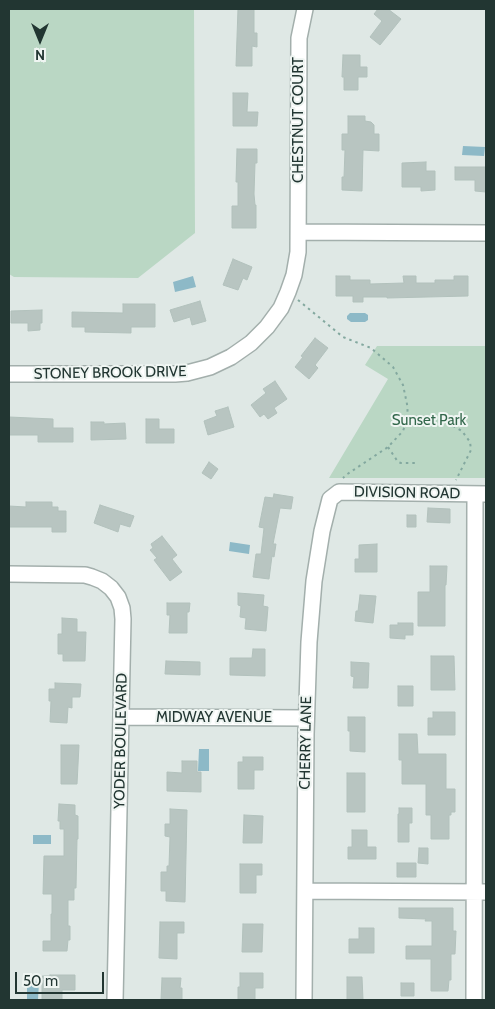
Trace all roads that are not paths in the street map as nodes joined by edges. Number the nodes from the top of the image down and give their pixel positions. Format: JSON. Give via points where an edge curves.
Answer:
{"nodes":[{"id":1,"x":305,"y":9,"type":"edge"},
{"id":2,"x":299,"y":232,"type":"junction"},
{"id":3,"x":486,"y":233,"type":"edge"},
{"id":4,"x":9,"y":374,"type":"edge"},
{"id":5,"x":483,"y":490,"type":"edge"},
{"id":6,"x":339,"y":492,"type":"joint"},
{"id":7,"x":10,"y":574,"type":"edge"},
{"id":8,"x":121,"y":718,"type":"junction"},
{"id":9,"x":306,"y":718,"type":"junction"},
{"id":10,"x":305,"y":891,"type":"junction"},
{"id":11,"x":480,"y":892,"type":"edge"},
{"id":12,"x":116,"y":1000,"type":"edge"},
{"id":13,"x":304,"y":1000,"type":"edge"},
{"id":14,"x":474,"y":1000,"type":"edge"}],
"edges":[{"from":1,"to":2,"type":"street","name":"CHESTNUT COURT","via":[[299,38]]},
{"from":2,"to":3,"type":"street"},
{"from":2,"to":4,"type":"street","name":"STONEY BROOK DRIVE","via":[[297,264],[281,308],[259,336],[221,362],[176,374]]},
{"from":5,"to":6,"type":"street","name":"DIVISION ROAD","via":[[450,493]]},
{"from":5,"to":11,"type":"street"},
{"from":6,"to":9,"type":"street","name":"CHERRY LANE","via":[[330,499],[314,581]]},
{"from":7,"to":8,"type":"street","name":"YODER BOULEVARD","via":[[92,576],[111,588],[118,597],[123,619]]},
{"from":8,"to":9,"type":"street","name":"MIDWAY AVENUE"},
{"from":8,"to":12,"type":"street","name":"YODER BOULEVARD"},
{"from":9,"to":10,"type":"street","name":"CHERRY LANE"},
{"from":10,"to":11,"type":"street"},
{"from":10,"to":13,"type":"street","name":"CHERRY LANE"},
{"from":11,"to":14,"type":"street"}]}
